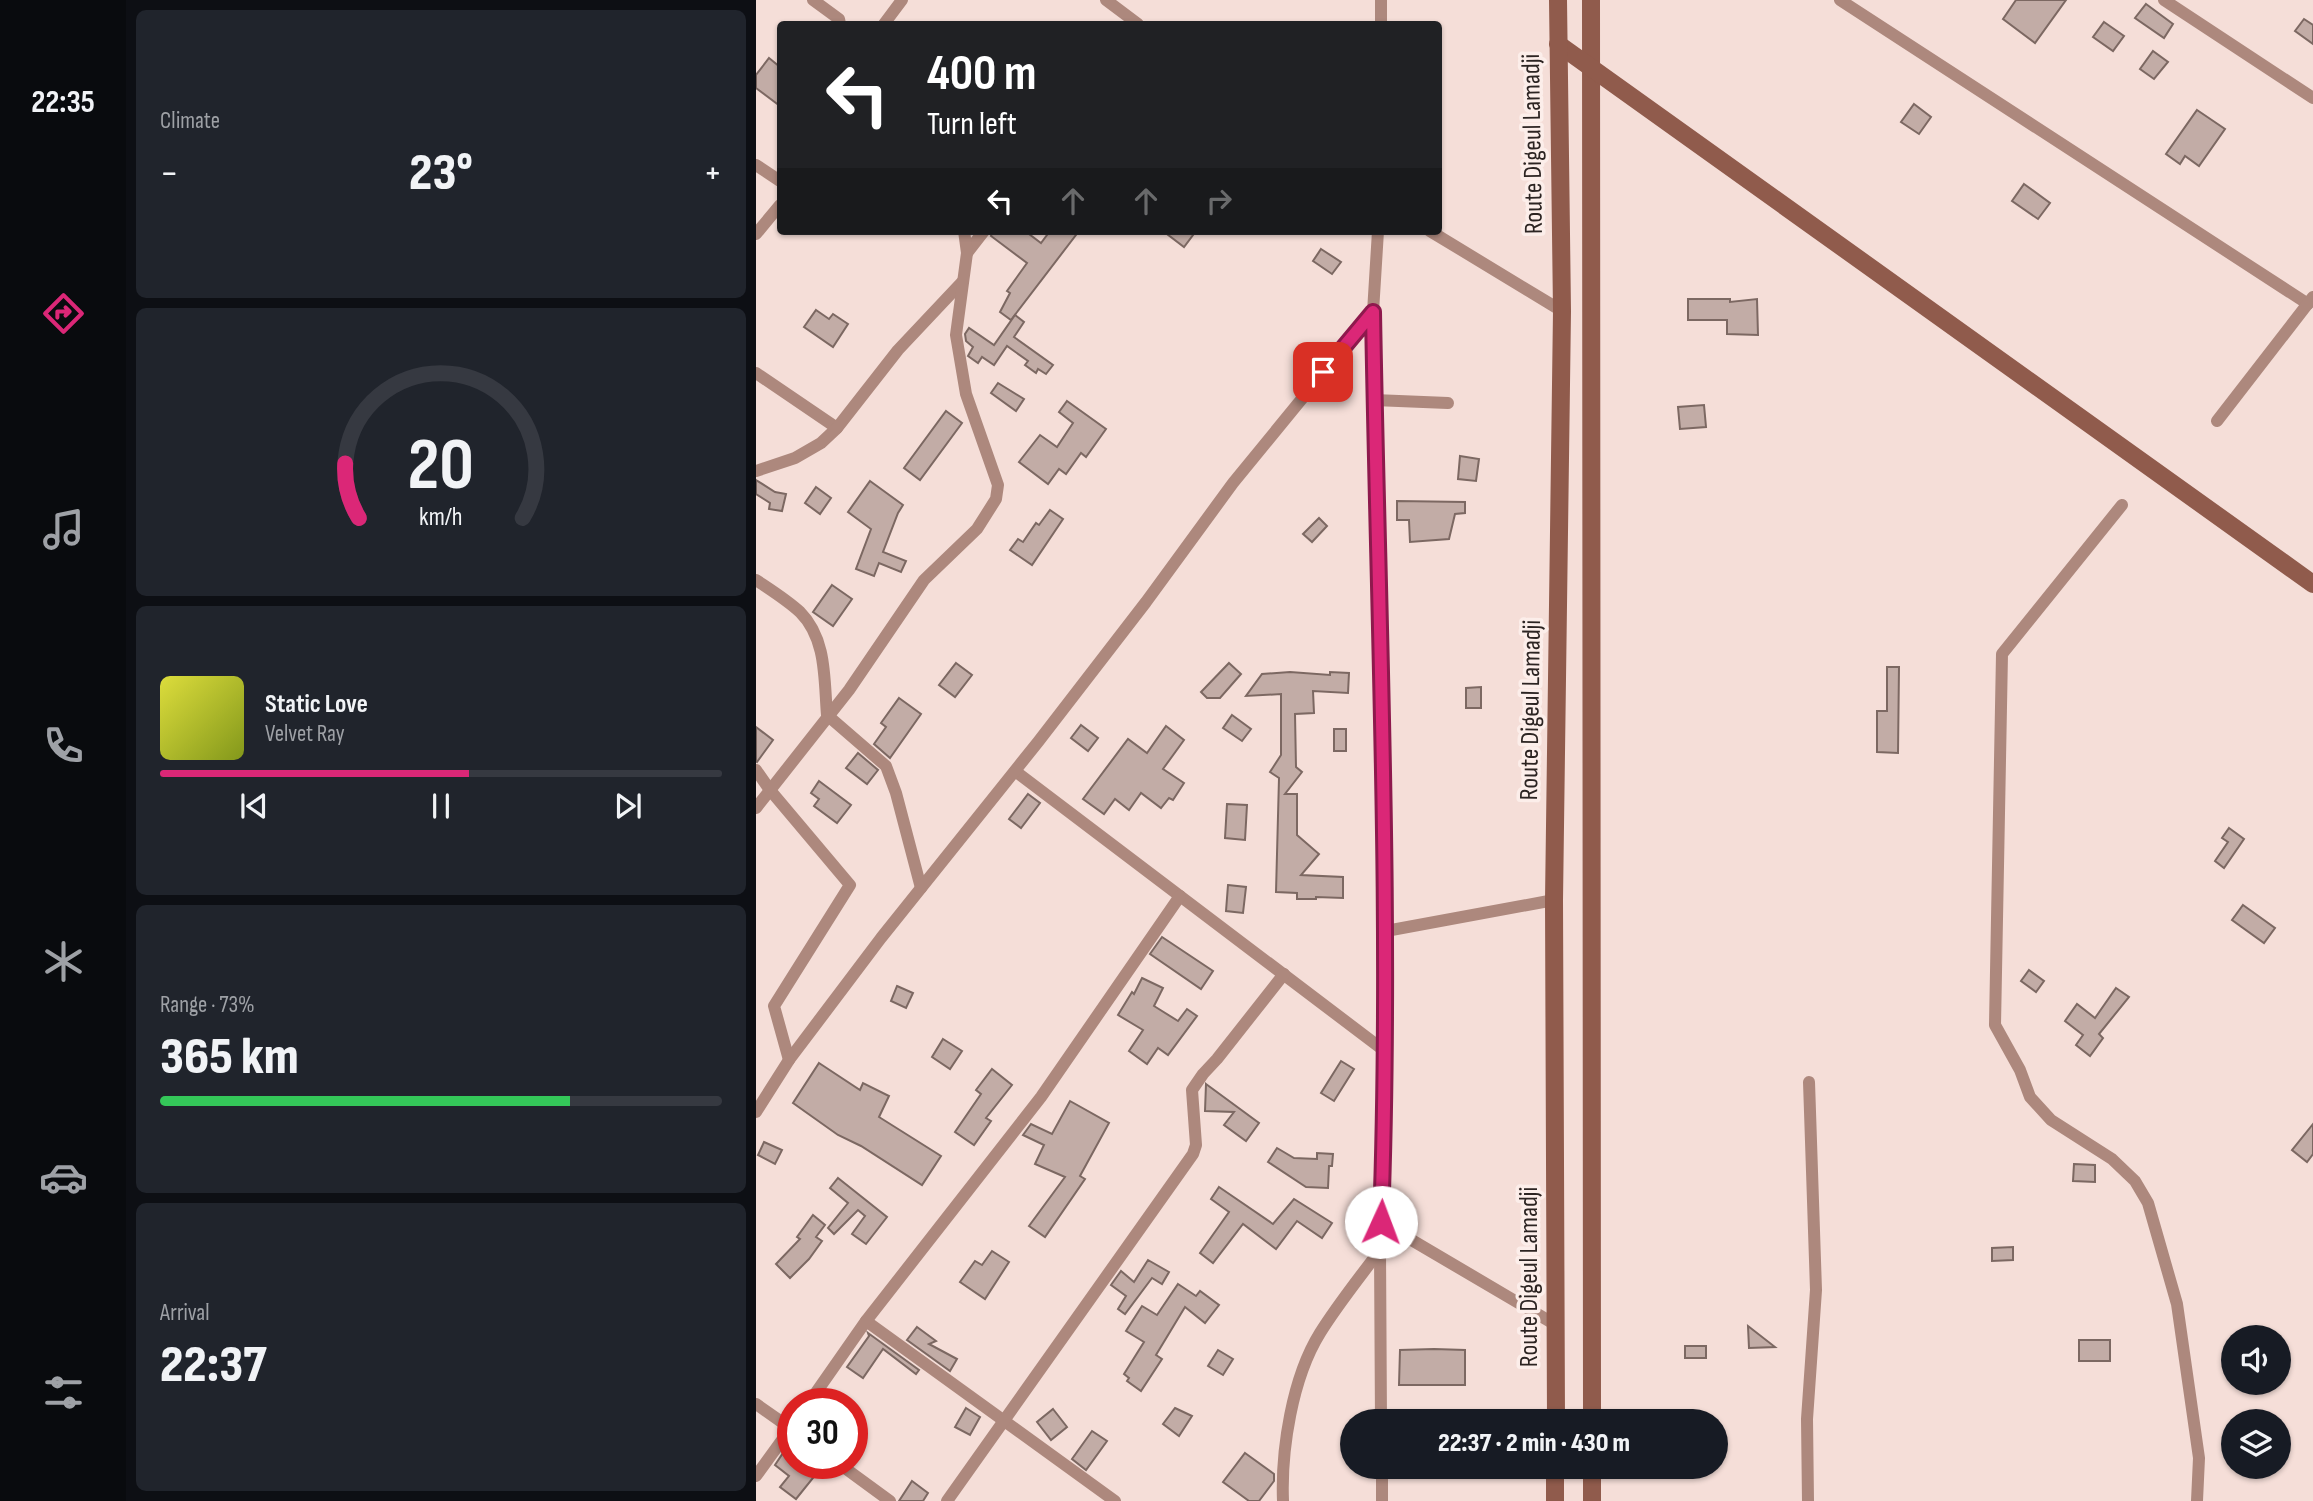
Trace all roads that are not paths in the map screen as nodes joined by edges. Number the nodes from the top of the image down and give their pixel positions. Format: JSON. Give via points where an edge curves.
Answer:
{"nodes":[{"id":1,"x":813,"y":0,"type":"edge"},
{"id":2,"x":902,"y":0,"type":"edge"},
{"id":3,"x":1106,"y":0,"type":"edge"},
{"id":4,"x":1381,"y":0,"type":"edge"},
{"id":5,"x":1558,"y":0,"type":"edge"},
{"id":6,"x":1591,"y":0,"type":"edge"},
{"id":7,"x":1840,"y":0,"type":"edge"},
{"id":8,"x":2164,"y":0,"type":"edge"},
{"id":9,"x":839,"y":21,"type":"edge"},
{"id":10,"x":886,"y":21,"type":"edge"},
{"id":11,"x":1134,"y":21,"type":"edge"},
{"id":12,"x":1381,"y":21,"type":"edge"},
{"id":13,"x":1558,"y":44,"type":"junction"},
{"id":14,"x":1591,"y":68,"type":"junction"},
{"id":15,"x":2313,"y":98,"type":"edge"},
{"id":16,"x":756,"y":165,"type":"edge"},
{"id":17,"x":777,"y":179,"type":"edge"},
{"id":18,"x":777,"y":209,"type":"edge"},
{"id":19,"x":756,"y":234,"type":"edge"},
{"id":20,"x":965,"y":235,"type":"edge"},
{"id":21,"x":981,"y":235,"type":"edge"},
{"id":22,"x":1378,"y":235,"type":"edge"},
{"id":23,"x":1437,"y":235,"type":"edge"},
{"id":24,"x":967,"y":253,"type":"junction"},
{"id":25,"x":963,"y":281,"type":"junction"},
{"id":26,"x":2311,"y":301,"type":"edge"},
{"id":27,"x":1562,"y":311,"type":"junction"},
{"id":28,"x":1373,"y":312,"type":"junction"},
{"id":29,"x":756,"y":373,"type":"edge"},
{"id":30,"x":1374,"y":400,"type":"junction"},
{"id":31,"x":1448,"y":403,"type":"dead end"},
{"id":32,"x":2217,"y":421,"type":"dead end"},
{"id":33,"x":837,"y":428,"type":"junction"},
{"id":34,"x":756,"y":471,"type":"edge"},
{"id":35,"x":2122,"y":505,"type":"dead end"},
{"id":36,"x":756,"y":580,"type":"edge"},
{"id":37,"x":2313,"y":584,"type":"edge"},
{"id":38,"x":827,"y":715,"type":"junction"},
{"id":39,"x":756,"y":770,"type":"edge"},
{"id":40,"x":1015,"y":771,"type":"junction"},
{"id":41,"x":770,"y":790,"type":"junction"},
{"id":42,"x":756,"y":808,"type":"edge"},
{"id":43,"x":921,"y":888,"type":"junction"},
{"id":44,"x":1180,"y":895,"type":"junction"},
{"id":45,"x":1555,"y":900,"type":"junction"},
{"id":46,"x":1386,"y":931,"type":"junction"},
{"id":47,"x":1284,"y":974,"type":"junction"},
{"id":48,"x":1386,"y":1052,"type":"junction"},
{"id":49,"x":789,"y":1060,"type":"junction"},
{"id":50,"x":1809,"y":1082,"type":"dead end"},
{"id":51,"x":756,"y":1112,"type":"edge"},
{"id":52,"x":1381,"y":1222,"type":"junction"},
{"id":53,"x":1381,"y":1250,"type":"junction"},
{"id":54,"x":866,"y":1321,"type":"junction"},
{"id":55,"x":1556,"y":1325,"type":"junction"},
{"id":56,"x":819,"y":1388,"type":"edge"},
{"id":57,"x":756,"y":1404,"type":"edge"},
{"id":58,"x":1381,"y":1409,"type":"edge"},
{"id":59,"x":1556,"y":1409,"type":"edge"},
{"id":60,"x":1592,"y":1409,"type":"edge"},
{"id":61,"x":777,"y":1417,"type":"edge"},
{"id":62,"x":1003,"y":1420,"type":"junction"},
{"id":63,"x":777,"y":1447,"type":"edge"},
{"id":64,"x":756,"y":1476,"type":"edge"},
{"id":65,"x":860,"y":1479,"type":"edge"},
{"id":66,"x":1382,"y":1479,"type":"edge"},
{"id":67,"x":1555,"y":1479,"type":"edge"},
{"id":68,"x":1592,"y":1479,"type":"edge"},
{"id":69,"x":890,"y":1501,"type":"edge"},
{"id":70,"x":947,"y":1501,"type":"edge"},
{"id":71,"x":1115,"y":1501,"type":"edge"},
{"id":72,"x":1283,"y":1501,"type":"edge"},
{"id":73,"x":1382,"y":1501,"type":"edge"},
{"id":74,"x":1555,"y":1501,"type":"edge"},
{"id":75,"x":1592,"y":1501,"type":"edge"},
{"id":76,"x":1808,"y":1501,"type":"edge"},
{"id":77,"x":2197,"y":1501,"type":"edge"}],
"edges":[{"from":1,"to":9,"type":"street"},
{"from":2,"to":10,"type":"street"},
{"from":3,"to":11,"type":"street"},
{"from":4,"to":12,"type":"street"},
{"from":5,"to":13,"type":"main road","name":"Route Digeul Lamadji"},
{"from":6,"to":14,"type":"main road"},
{"from":7,"to":26,"type":"street"},
{"from":8,"to":15,"type":"street"},
{"from":13,"to":14,"type":"main road"},
{"from":13,"to":27,"type":"main road","name":"Route Digeul Lamadji"},
{"from":14,"to":37,"type":"main road"},
{"from":14,"to":60,"type":"main road"},
{"from":16,"to":17,"type":"street"},
{"from":18,"to":19,"type":"street"},
{"from":20,"to":24,"type":"street"},
{"from":21,"to":24,"type":"street"},
{"from":22,"to":28,"type":"street"},
{"from":23,"to":27,"type":"street"},
{"from":24,"to":25,"type":"street"},
{"from":25,"to":33,"type":"street","via":[[898,350]]},
{"from":25,"to":38,"type":"street","via":[[956,335],[965,394],[998,485],[996,499],[977,528],[925,580]]},
{"from":26,"to":32,"type":"street"},
{"from":27,"to":45,"type":"main road","name":"Route Digeul Lamadji"},
{"from":28,"to":30,"type":"street"},
{"from":28,"to":40,"type":"street","via":[[1233,483]]},
{"from":29,"to":33,"type":"street"},
{"from":30,"to":31,"type":"street"},
{"from":30,"to":46,"type":"street"},
{"from":33,"to":34,"type":"street","via":[[795,458]]},
{"from":35,"to":77,"type":"street","via":[[2002,654],[1995,1024],[2030,1097],[2051,1120],[2112,1159],[2135,1181],[2148,1203],[2177,1304],[2199,1458]]},
{"from":36,"to":38,"type":"street","via":[[792,605],[811,626],[821,646]]},
{"from":38,"to":41,"type":"street"},
{"from":38,"to":43,"type":"street","via":[[886,766]]},
{"from":39,"to":41,"type":"street"},
{"from":40,"to":43,"type":"street"},
{"from":40,"to":44,"type":"street"},
{"from":41,"to":42,"type":"street"},
{"from":41,"to":49,"type":"street","via":[[850,885],[774,1006]]},
{"from":43,"to":49,"type":"street"},
{"from":44,"to":47,"type":"street"},
{"from":44,"to":54,"type":"street","via":[[1041,1097]]},
{"from":45,"to":46,"type":"street"},
{"from":45,"to":55,"type":"main road","name":"Route Digeul Lamadji"},
{"from":46,"to":48,"type":"street"},
{"from":47,"to":48,"type":"street"},
{"from":47,"to":62,"type":"street","via":[[1192,1090],[1193,1154]]},
{"from":48,"to":52,"type":"street"},
{"from":49,"to":51,"type":"street"},
{"from":50,"to":76,"type":"street","via":[[1816,1290],[1807,1419]]},
{"from":52,"to":53,"type":"street"},
{"from":52,"to":55,"type":"street"},
{"from":53,"to":58,"type":"street"},
{"from":53,"to":72,"type":"street","via":[[1319,1335],[1301,1374],[1282,1469]]},
{"from":54,"to":56,"type":"street"},
{"from":54,"to":62,"type":"street"},
{"from":55,"to":59,"type":"main road","name":"Route Digeul Lamadji"},
{"from":57,"to":61,"type":"street"},
{"from":62,"to":70,"type":"street"},
{"from":62,"to":71,"type":"street"},
{"from":63,"to":64,"type":"street"},
{"from":65,"to":69,"type":"street"},
{"from":66,"to":73,"type":"street"},
{"from":67,"to":74,"type":"main road"},
{"from":68,"to":75,"type":"main road"}]}
